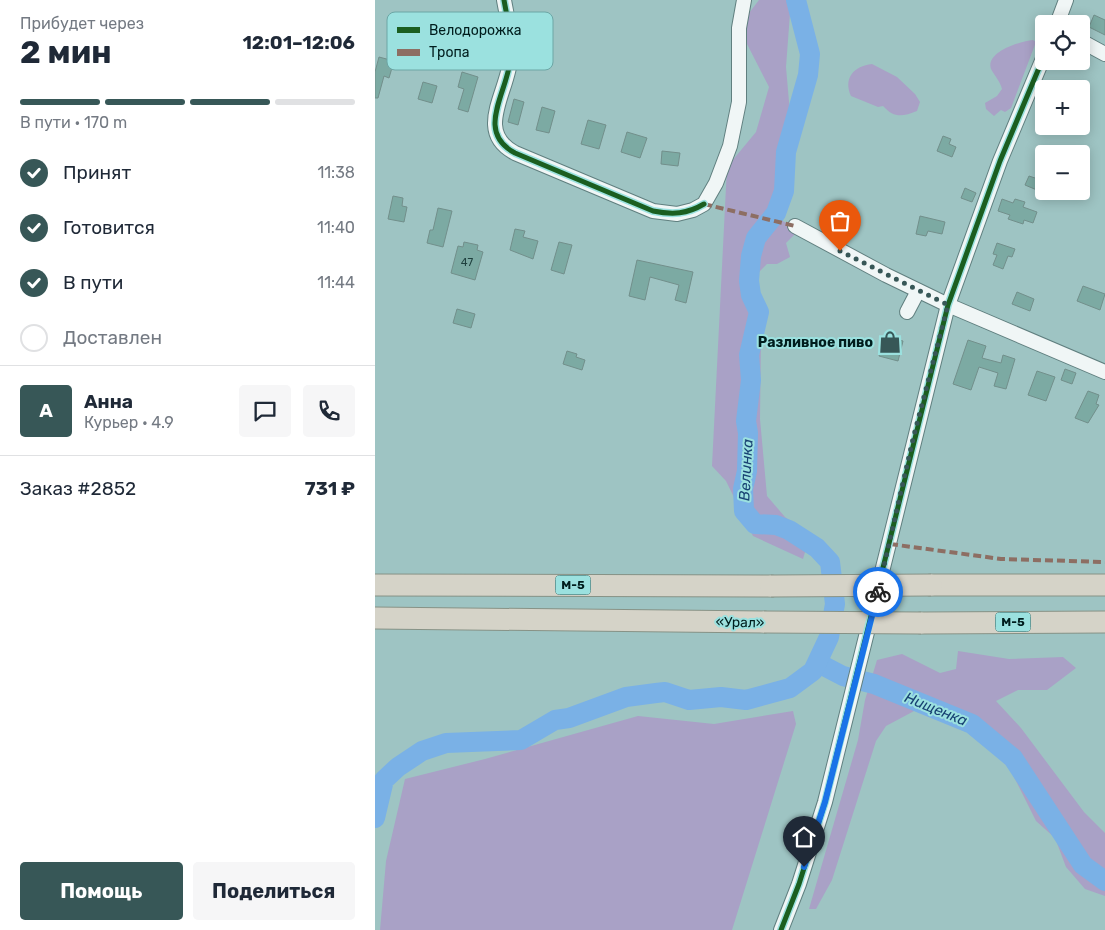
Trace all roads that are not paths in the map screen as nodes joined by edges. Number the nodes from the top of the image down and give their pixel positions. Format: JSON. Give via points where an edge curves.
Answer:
{"nodes":[{"id":1,"x":744,"y":0,"type":"edge"},
{"id":2,"x":1066,"y":0,"type":"edge"},
{"id":3,"x":1060,"y":15,"type":"edge"},
{"id":4,"x":1090,"y":46,"type":"edge"},
{"id":5,"x":1105,"y":54,"type":"edge"},
{"id":6,"x":508,"y":70,"type":"edge"},
{"id":7,"x":1038,"y":70,"type":"edge"},
{"id":8,"x":795,"y":226,"type":"dead end"},
{"id":9,"x":918,"y":291,"type":"junction"},
{"id":10,"x":948,"y":305,"type":"junction"},
{"id":11,"x":907,"y":312,"type":"dead end"},
{"id":12,"x":1105,"y":372,"type":"edge"},
{"id":13,"x":375,"y":585,"type":"edge"},
{"id":14,"x":1105,"y":585,"type":"edge"},
{"id":15,"x":375,"y":618,"type":"edge"},
{"id":16,"x":1105,"y":622,"type":"edge"},
{"id":17,"x":781,"y":930,"type":"edge"}],
"edges":[{"from":1,"to":6,"type":"street","via":[[739,28],[739,102],[729,146],[716,183],[704,204],[693,210],[677,214],[653,211],[515,152],[498,141],[494,120]]},
{"from":2,"to":3,"type":"street"},
{"from":4,"to":5,"type":"street"},
{"from":7,"to":10,"type":"street","via":[[1000,162]]},
{"from":8,"to":9,"type":"street"},
{"from":9,"to":10,"type":"street"},
{"from":9,"to":11,"type":"street"},
{"from":10,"to":12,"type":"street"},
{"from":10,"to":17,"type":"street","via":[[822,811]]},
{"from":13,"to":14,"type":"highway","number":"М-5","bridge":true},
{"from":15,"to":16,"type":"highway","name":"«Урал»","number":"М-5","bridge":true}]}
